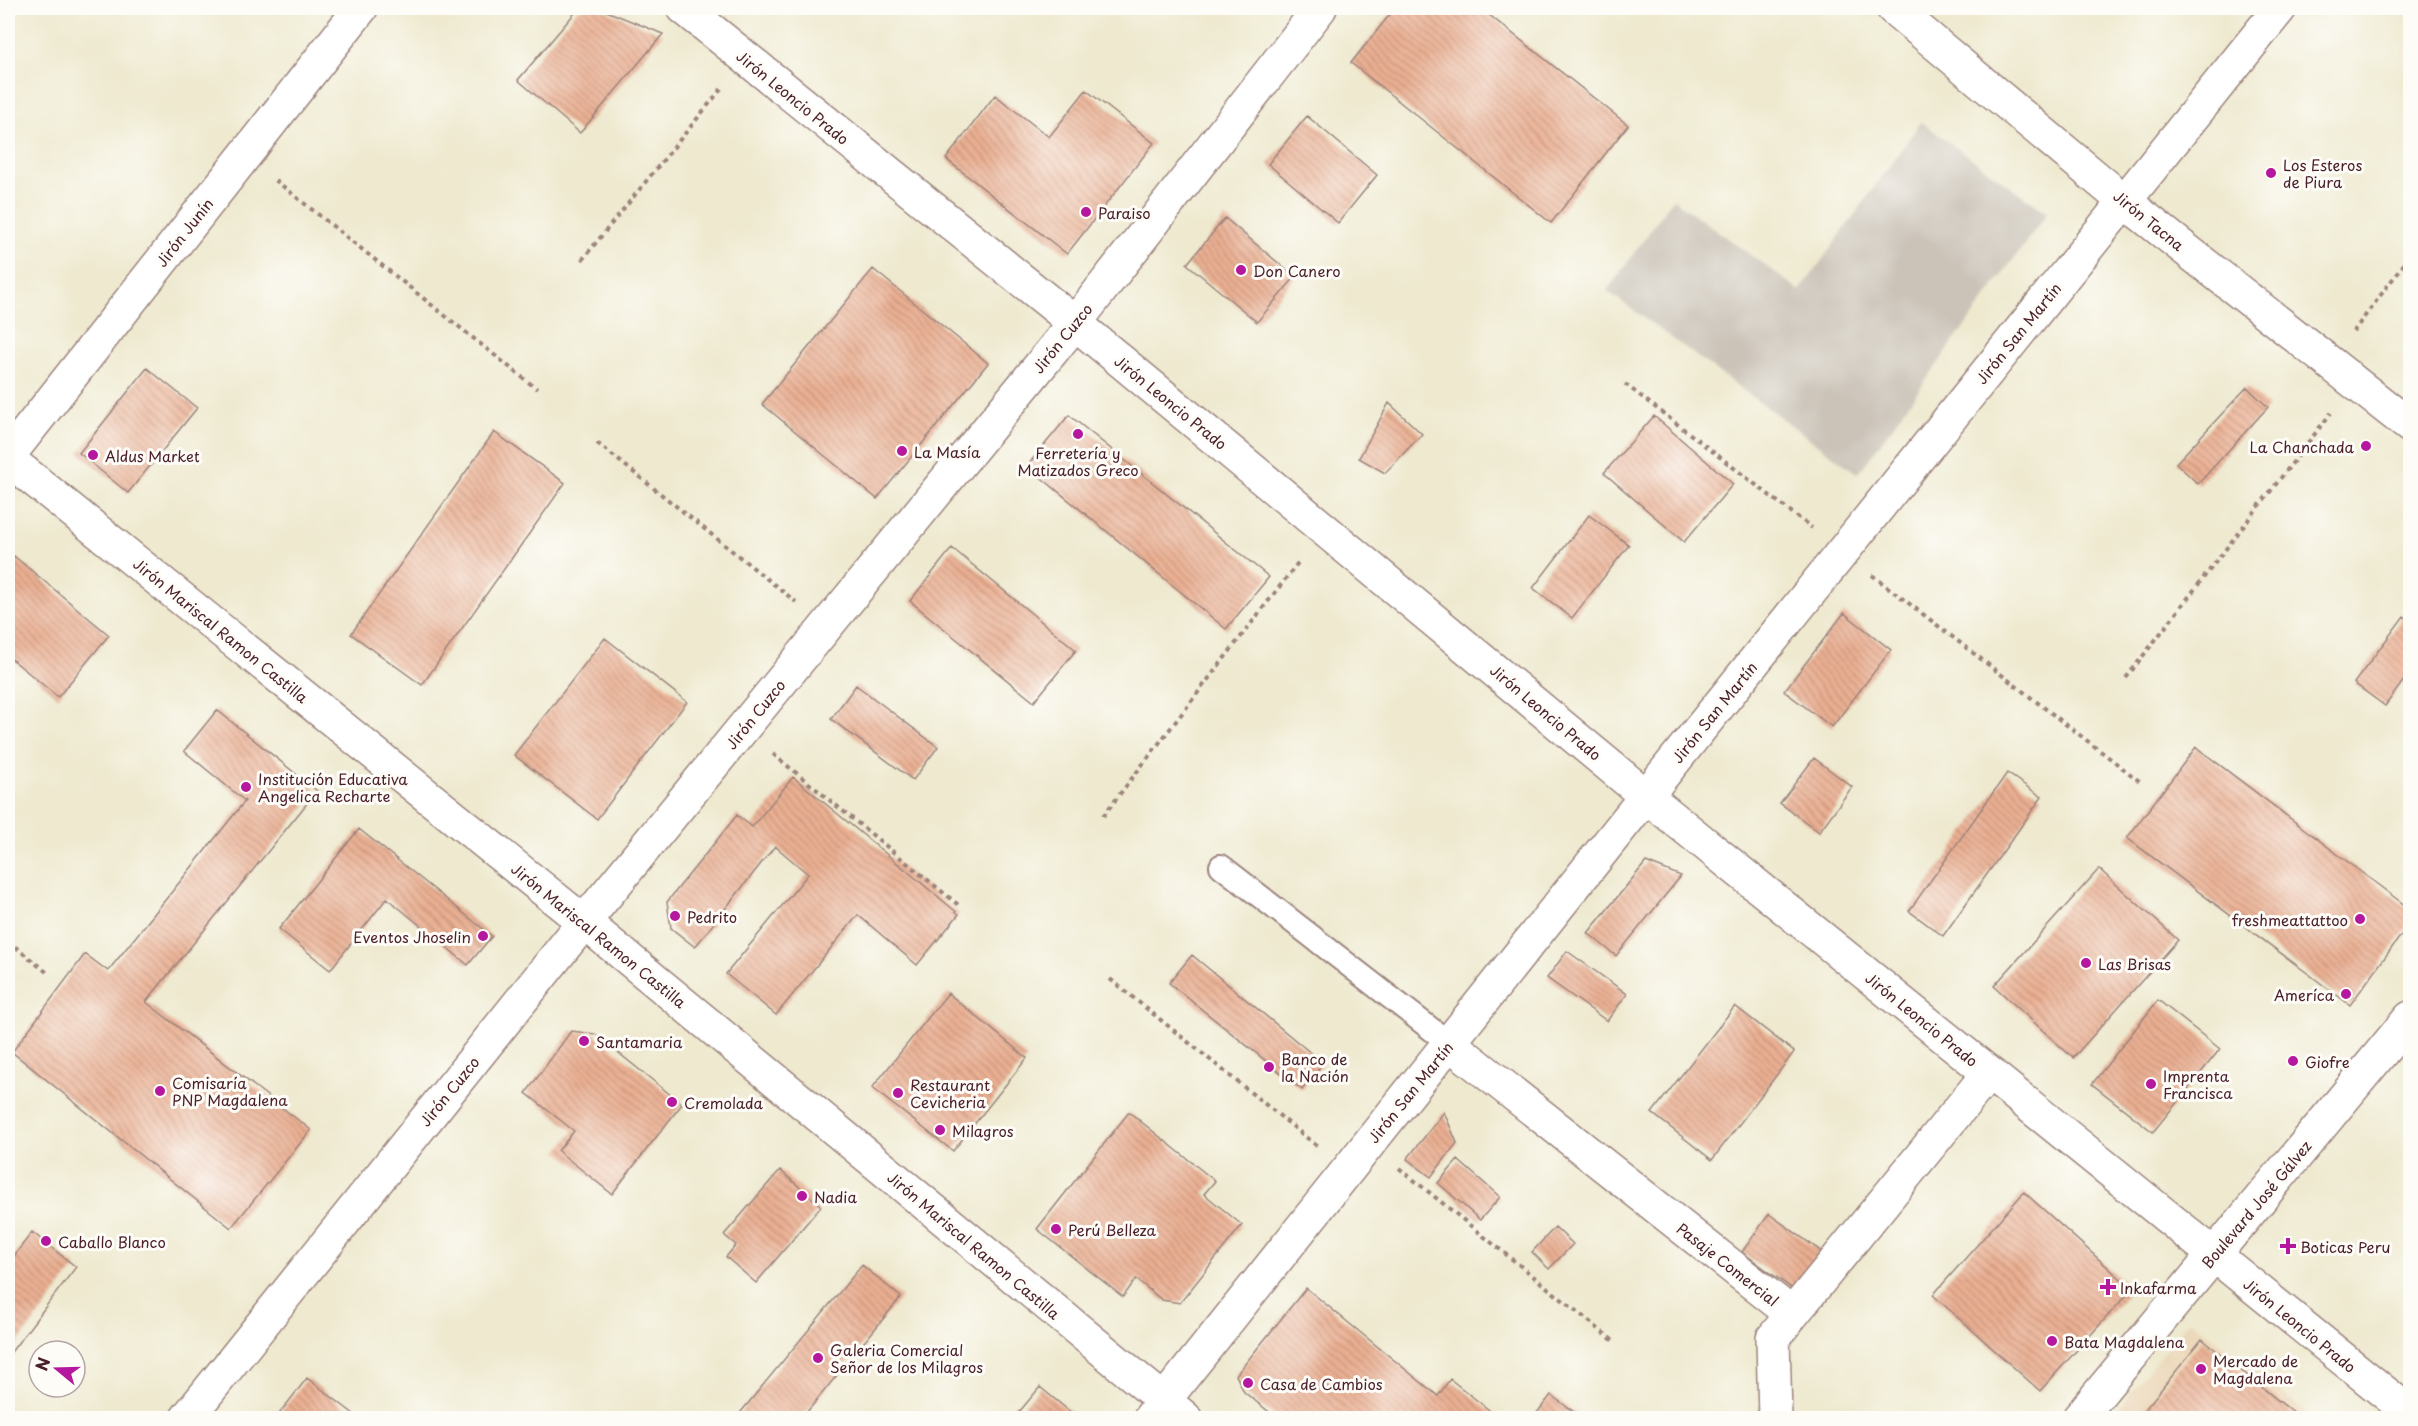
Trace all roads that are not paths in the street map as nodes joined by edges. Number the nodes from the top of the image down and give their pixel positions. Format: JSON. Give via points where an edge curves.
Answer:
{"nodes":[{"id":1,"x":361,"y":8,"type":"edge"},
{"id":2,"x":684,"y":8,"type":"edge"},
{"id":3,"x":1320,"y":8,"type":"edge"},
{"id":4,"x":1893,"y":8,"type":"edge"},
{"id":5,"x":2280,"y":8,"type":"edge"},
{"id":6,"x":2124,"y":201,"type":"junction"},
{"id":7,"x":1075,"y":323,"type":"junction"},
{"id":8,"x":2410,"y":426,"type":"edge"},
{"id":9,"x":8,"y":458,"type":"edge"},
{"id":10,"x":1646,"y":796,"type":"junction"},
{"id":11,"x":1221,"y":866,"type":"dead end"},
{"id":12,"x":584,"y":922,"type":"junction"},
{"id":13,"x":2410,"y":1018,"type":"edge"},
{"id":14,"x":1449,"y":1043,"type":"junction"},
{"id":15,"x":1988,"y":1074,"type":"junction"},
{"id":16,"x":2213,"y":1255,"type":"junction"},
{"id":17,"x":1792,"y":1314,"type":"junction"},
{"id":18,"x":1166,"y":1413,"type":"edge"},
{"id":19,"x":2410,"y":1413,"type":"edge"},
{"id":20,"x":188,"y":1419,"type":"edge"},
{"id":21,"x":1775,"y":1419,"type":"edge"},
{"id":22,"x":2079,"y":1419,"type":"edge"}],
"edges":[{"from":1,"to":9,"type":"street","name":"Jirón Junín"},
{"from":2,"to":7,"type":"street","name":"Jirón Leoncio Prado"},
{"from":3,"to":7,"type":"street","name":"Jirón Cuzco"},
{"from":4,"to":6,"type":"street","name":"Jirón Tacna"},
{"from":5,"to":6,"type":"street","name":"Jirón San Martín"},
{"from":6,"to":8,"type":"street","name":"Jirón Tacna"},
{"from":6,"to":10,"type":"street","name":"Jirón San Martín"},
{"from":7,"to":10,"type":"street","name":"Jirón Leoncio Prado"},
{"from":7,"to":12,"type":"street","name":"Jirón Cuzco"},
{"from":9,"to":12,"type":"street","name":"Jirón Mariscal Ramon Castilla"},
{"from":10,"to":14,"type":"street","name":"Jirón San Martín"},
{"from":10,"to":15,"type":"street","name":"Jirón Leoncio Prado"},
{"from":11,"to":14,"type":"lane"},
{"from":12,"to":18,"type":"street","name":"Jirón Mariscal Ramon Castilla"},
{"from":12,"to":20,"type":"street","name":"Jirón Cuzco"},
{"from":13,"to":16,"type":"street","name":"Boulevard José Gálvez"},
{"from":14,"to":17,"type":"street","name":"Pasaje Comercial"},
{"from":14,"to":18,"type":"street","name":"Jirón San Martín","via":[[1358,1157]]},
{"from":15,"to":16,"type":"street","name":"Jirón Leoncio Prado"},
{"from":15,"to":17,"type":"street","name":"Pasaje Comercial"},
{"from":16,"to":19,"type":"street","name":"Jirón Leoncio Prado"},
{"from":16,"to":22,"type":"street","name":"Boulevard José Gálvez"},
{"from":17,"to":21,"type":"street","via":[[1773,1338]]}]}
